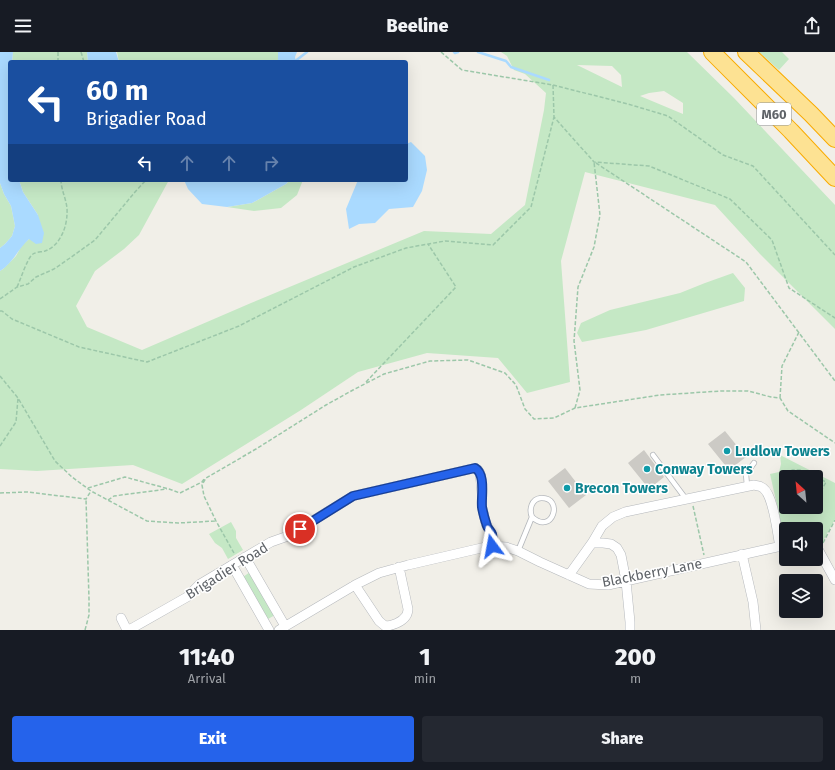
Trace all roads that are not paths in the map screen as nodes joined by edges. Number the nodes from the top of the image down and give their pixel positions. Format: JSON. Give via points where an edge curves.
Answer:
{"nodes":[{"id":1,"x":712,"y":52,"type":"edge"},
{"id":2,"x":746,"y":52,"type":"edge"},
{"id":3,"x":835,"y":139,"type":"edge"},
{"id":4,"x":835,"y":178,"type":"edge"},
{"id":5,"x":653,"y":454,"type":"dead end"},
{"id":6,"x":754,"y":463,"type":"dead end"},
{"id":7,"x":747,"y":486,"type":"junction"},
{"id":8,"x":688,"y":499,"type":"junction"},
{"id":9,"x":532,"y":517,"type":"junction"},
{"id":10,"x":779,"y":530,"type":"edge"},
{"id":11,"x":592,"y":543,"type":"junction"},
{"id":12,"x":492,"y":546,"type":"junction"},
{"id":13,"x":779,"y":547,"type":"edge"},
{"id":14,"x":518,"y":551,"type":"junction"},
{"id":15,"x":742,"y":554,"type":"junction"},
{"id":16,"x":823,"y":558,"type":"edge"},
{"id":17,"x":239,"y":561,"type":"junction"},
{"id":18,"x":399,"y":567,"type":"junction"},
{"id":19,"x":569,"y":575,"type":"junction"},
{"id":20,"x":835,"y":580,"type":"edge"},
{"id":21,"x":626,"y":581,"type":"junction"},
{"id":22,"x":355,"y":585,"type":"junction"},
{"id":23,"x":120,"y":618,"type":"dead end"},
{"id":24,"x":282,"y":628,"type":"edge"},
{"id":25,"x":128,"y":630,"type":"edge"},
{"id":26,"x":269,"y":630,"type":"edge"},
{"id":27,"x":630,"y":630,"type":"edge"},
{"id":28,"x":756,"y":630,"type":"edge"}],
"edges":[{"from":1,"to":4,"type":"highway","number":"M60","via":[[792,131]]},
{"from":2,"to":3,"type":"highway","number":"M60"},
{"from":5,"to":8,"type":"lane"},
{"from":6,"to":7,"type":"lane","via":[[746,474]]},
{"from":7,"to":8,"type":"street"},
{"from":7,"to":10,"type":"street","via":[[763,487],[768,493]]},
{"from":8,"to":11,"type":"street","via":[[625,512],[613,517],[602,526]]},
{"from":9,"to":9,"type":"lane","via":[[530,509],[535,500],[542,498],[552,503],[554,512],[550,520],[542,522]]},
{"from":9,"to":14,"type":"lane"},
{"from":11,"to":19,"type":"street"},
{"from":11,"to":21,"type":"street","via":[[611,544],[617,548],[621,555]]},
{"from":12,"to":14,"type":"street","name":"Blackberry Lane","via":[[506,546]]},
{"from":12,"to":17,"type":"street","name":"Brigadier Road","via":[[491,533],[482,506],[480,473],[475,468],[353,496],[288,536],[271,542]]},
{"from":12,"to":18,"type":"street","name":"Blackberry Lane"},
{"from":13,"to":15,"type":"street","name":"Blackberry Lane"},
{"from":14,"to":19,"type":"street","name":"Blackberry Lane"},
{"from":15,"to":21,"type":"street","name":"Blackberry Lane"},
{"from":15,"to":28,"type":"street","via":[[753,602]]},
{"from":16,"to":20,"type":"street"},
{"from":17,"to":24,"type":"street"},
{"from":17,"to":25,"type":"street","name":"Brigadier Road","via":[[200,584],[187,597]]},
{"from":17,"to":26,"type":"street"},
{"from":18,"to":22,"type":"street","name":"Blackberry Lane","via":[[379,573]]},
{"from":18,"to":22,"type":"street","via":[[408,609],[401,621],[391,626],[385,626],[379,621]]},
{"from":19,"to":21,"type":"street","name":"Blackberry Lane","via":[[589,584],[608,585]]},
{"from":21,"to":27,"type":"street"},
{"from":22,"to":24,"type":"street","name":"Blackberry Lane"},
{"from":23,"to":25,"type":"street"}]}
